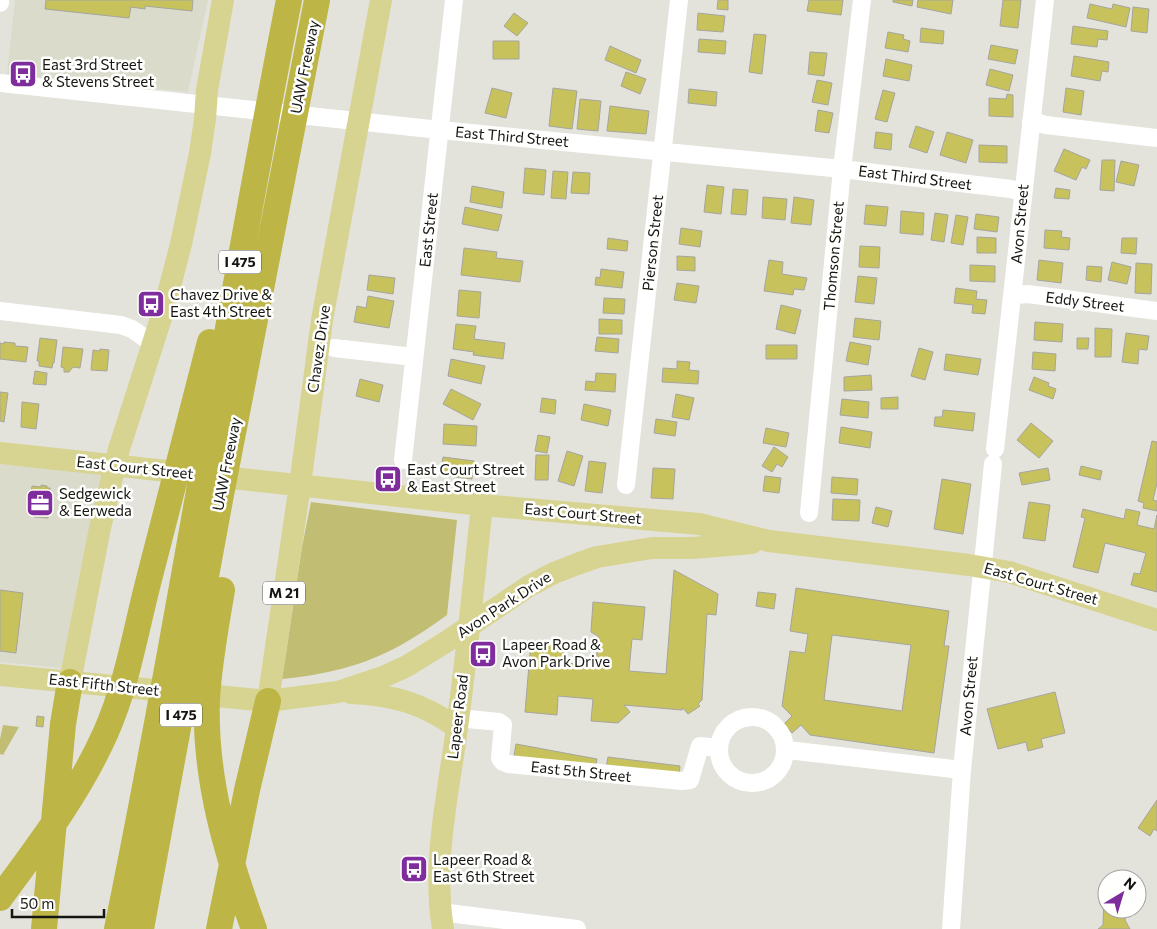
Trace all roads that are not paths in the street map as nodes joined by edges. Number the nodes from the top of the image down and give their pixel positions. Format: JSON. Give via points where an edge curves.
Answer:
{"nodes":[{"id":1,"x":222,"y":0,"type":"edge"},
{"id":2,"x":288,"y":0,"type":"edge"},
{"id":3,"x":317,"y":0,"type":"edge"},
{"id":4,"x":381,"y":0,"type":"edge"},
{"id":5,"x":454,"y":0,"type":"edge"},
{"id":6,"x":679,"y":0,"type":"edge"},
{"id":7,"x":862,"y":0,"type":"edge"},
{"id":8,"x":1045,"y":0,"type":"edge"},
{"id":9,"x":0,"y":83,"type":"edge"},
{"id":10,"x":206,"y":106,"type":"junction"},
{"id":11,"x":1031,"y":121,"type":"junction"},
{"id":12,"x":359,"y":122,"type":"junction"},
{"id":13,"x":440,"y":130,"type":"junction"},
{"id":14,"x":1157,"y":138,"type":"edge"},
{"id":15,"x":261,"y":140,"type":"junction"},
{"id":16,"x":664,"y":152,"type":"junction"},
{"id":17,"x":842,"y":170,"type":"junction"},
{"id":18,"x":282,"y":189,"type":"junction"},
{"id":19,"x":1023,"y":193,"type":"junction"},
{"id":20,"x":1014,"y":295,"type":"junction"},
{"id":21,"x":0,"y":311,"type":"edge"},
{"id":22,"x":1157,"y":311,"type":"edge"},
{"id":23,"x":153,"y":344,"type":"junction"},
{"id":24,"x":334,"y":348,"type":"dead end"},
{"id":25,"x":414,"y":357,"type":"junction"},
{"id":26,"x":0,"y":453,"type":"edge"},
{"id":27,"x":403,"y":460,"type":"dead end"},
{"id":28,"x":115,"y":466,"type":"junction"},
{"id":29,"x":626,"y":485,"type":"dead end"},
{"id":30,"x":300,"y":486,"type":"junction"},
{"id":31,"x":482,"y":505,"type":"junction"},
{"id":32,"x":810,"y":513,"type":"dead end"},
{"id":33,"x":681,"y":522,"type":"junction"},
{"id":34,"x":769,"y":541,"type":"junction"},
{"id":35,"x":679,"y":548,"type":"junction"},
{"id":36,"x":982,"y":566,"type":"junction"},
{"id":37,"x":1157,"y":620,"type":"edge"},
{"id":38,"x":469,"y":627,"type":"junction"},
{"id":39,"x":0,"y":676,"type":"edge"},
{"id":40,"x":70,"y":682,"type":"junction"},
{"id":41,"x":338,"y":692,"type":"junction"},
{"id":42,"x":268,"y":701,"type":"junction"},
{"id":43,"x":458,"y":723,"type":"junction"},
{"id":44,"x":718,"y":748,"type":"junction"},
{"id":45,"x":786,"y":750,"type":"junction"},
{"id":46,"x":962,"y":770,"type":"junction"},
{"id":47,"x":43,"y":851,"type":"junction"},
{"id":48,"x":0,"y":892,"type":"edge"},
{"id":49,"x":0,"y":898,"type":"edge"},
{"id":50,"x":441,"y":920,"type":"edge"},
{"id":51,"x":252,"y":923,"type":"edge"},
{"id":52,"x":220,"y":925,"type":"edge"},
{"id":53,"x":44,"y":929,"type":"edge"},
{"id":54,"x":117,"y":929,"type":"edge"},
{"id":55,"x":141,"y":929,"type":"edge"},
{"id":56,"x":577,"y":929,"type":"edge"},
{"id":57,"x":950,"y":929,"type":"edge"}],
"edges":[{"from":1,"to":10,"type":"main road"},
{"from":2,"to":15,"type":"highway","name":"UAW Freeway","number":"I 475"},
{"from":3,"to":18,"type":"highway","name":"UAW Freeway","number":"I 475"},
{"from":4,"to":12,"type":"main road","name":"Chavez Drive"},
{"from":5,"to":13,"type":"street","name":"East Street"},
{"from":6,"to":16,"type":"street","name":"Pierson Street"},
{"from":7,"to":17,"type":"street","name":"Thomson Street"},
{"from":8,"to":11,"type":"street","name":"Avon Street"},
{"from":9,"to":10,"type":"street","name":"East Third Street"},
{"from":10,"to":12,"type":"street","name":"East Third Street"},
{"from":10,"to":23,"type":"main road","via":[[183,236]]},
{"from":11,"to":14,"type":"street"},
{"from":11,"to":19,"type":"street","name":"Avon Street"},
{"from":12,"to":13,"type":"street","name":"East Third Street"},
{"from":12,"to":30,"type":"main road","name":"Chavez Drive","via":[[322,320]]},
{"from":13,"to":16,"type":"street","name":"East Third Street"},
{"from":13,"to":25,"type":"street","name":"East Street"},
{"from":15,"to":47,"type":"highway","via":[[116,704],[107,731]]},
{"from":15,"to":54,"type":"highway","name":"UAW Freeway","number":"I 475"},
{"from":16,"to":17,"type":"street","name":"East Third Street"},
{"from":16,"to":29,"type":"street","name":"Pierson Street"},
{"from":17,"to":19,"type":"street","name":"East Third Street"},
{"from":17,"to":32,"type":"street","name":"Thomson Street"},
{"from":18,"to":51,"type":"highway","via":[[256,388],[212,646],[207,700],[208,752],[216,805]]},
{"from":18,"to":55,"type":"highway","name":"UAW Freeway","number":"I 475","via":[[220,500]]},
{"from":19,"to":20,"type":"street","name":"Avon Street"},
{"from":20,"to":22,"type":"street","name":"Eddy Street","via":[[1028,294]]},
{"from":20,"to":36,"type":"street","name":"Avon Street"},
{"from":21,"to":23,"type":"street","via":[[121,325]]},
{"from":23,"to":28,"type":"main road"},
{"from":24,"to":25,"type":"street"},
{"from":25,"to":27,"type":"street","name":"East Street"},
{"from":26,"to":28,"type":"main road","name":"East Court Street"},
{"from":28,"to":30,"type":"main road","name":"East Court Street"},
{"from":28,"to":40,"type":"main road"},
{"from":30,"to":31,"type":"main road","name":"East Court Street"},
{"from":30,"to":42,"type":"main road","name":"Chavez Drive","number":"M 21"},
{"from":31,"to":33,"type":"main road","name":"East Court Street"},
{"from":31,"to":38,"type":"main road","name":"Lapeer Road"},
{"from":33,"to":34,"type":"main road","name":"East Court Street"},
{"from":33,"to":35,"type":"main road"},
{"from":34,"to":35,"type":"main road","name":"Avon Park Drive"},
{"from":34,"to":36,"type":"main road","name":"East Court Street"},
{"from":35,"to":38,"type":"main road","name":"Avon Park Drive","via":[[618,553],[576,564],[530,586]]},
{"from":36,"to":37,"type":"main road","name":"East Court Street","via":[[1034,579]]},
{"from":36,"to":46,"type":"street","name":"Avon Street"},
{"from":38,"to":41,"type":"main road","name":"Avon Park Drive","via":[[407,666]]},
{"from":38,"to":43,"type":"main road","name":"Lapeer Road"},
{"from":39,"to":40,"type":"main road","name":"East Fifth Street"},
{"from":40,"to":42,"type":"main road","name":"East Fifth Street"},
{"from":40,"to":47,"type":"highway","via":[[58,782]]},
{"from":41,"to":42,"type":"main road"},
{"from":41,"to":43,"type":"main road","via":[[379,694],[409,702]]},
{"from":42,"to":52,"type":"highway"},
{"from":43,"to":44,"type":"street","name":"East 5th Street","via":[[503,724],[500,758],[508,764],[682,781],[690,780],[700,746]]},
{"from":43,"to":50,"type":"main road","name":"Lapeer Road","via":[[441,850]]},
{"from":44,"to":45,"type":"street","via":[[724,731],[737,720],[754,716],[770,721],[782,733]]},
{"from":44,"to":45,"type":"street","via":[[722,765],[734,779],[751,784],[769,780],[782,768]]},
{"from":45,"to":46,"type":"street"},
{"from":46,"to":57,"type":"street","name":"Avon Street"},
{"from":47,"to":48,"type":"highway"},
{"from":47,"to":49,"type":"highway"},
{"from":47,"to":53,"type":"highway"},
{"from":50,"to":56,"type":"street"}]}
